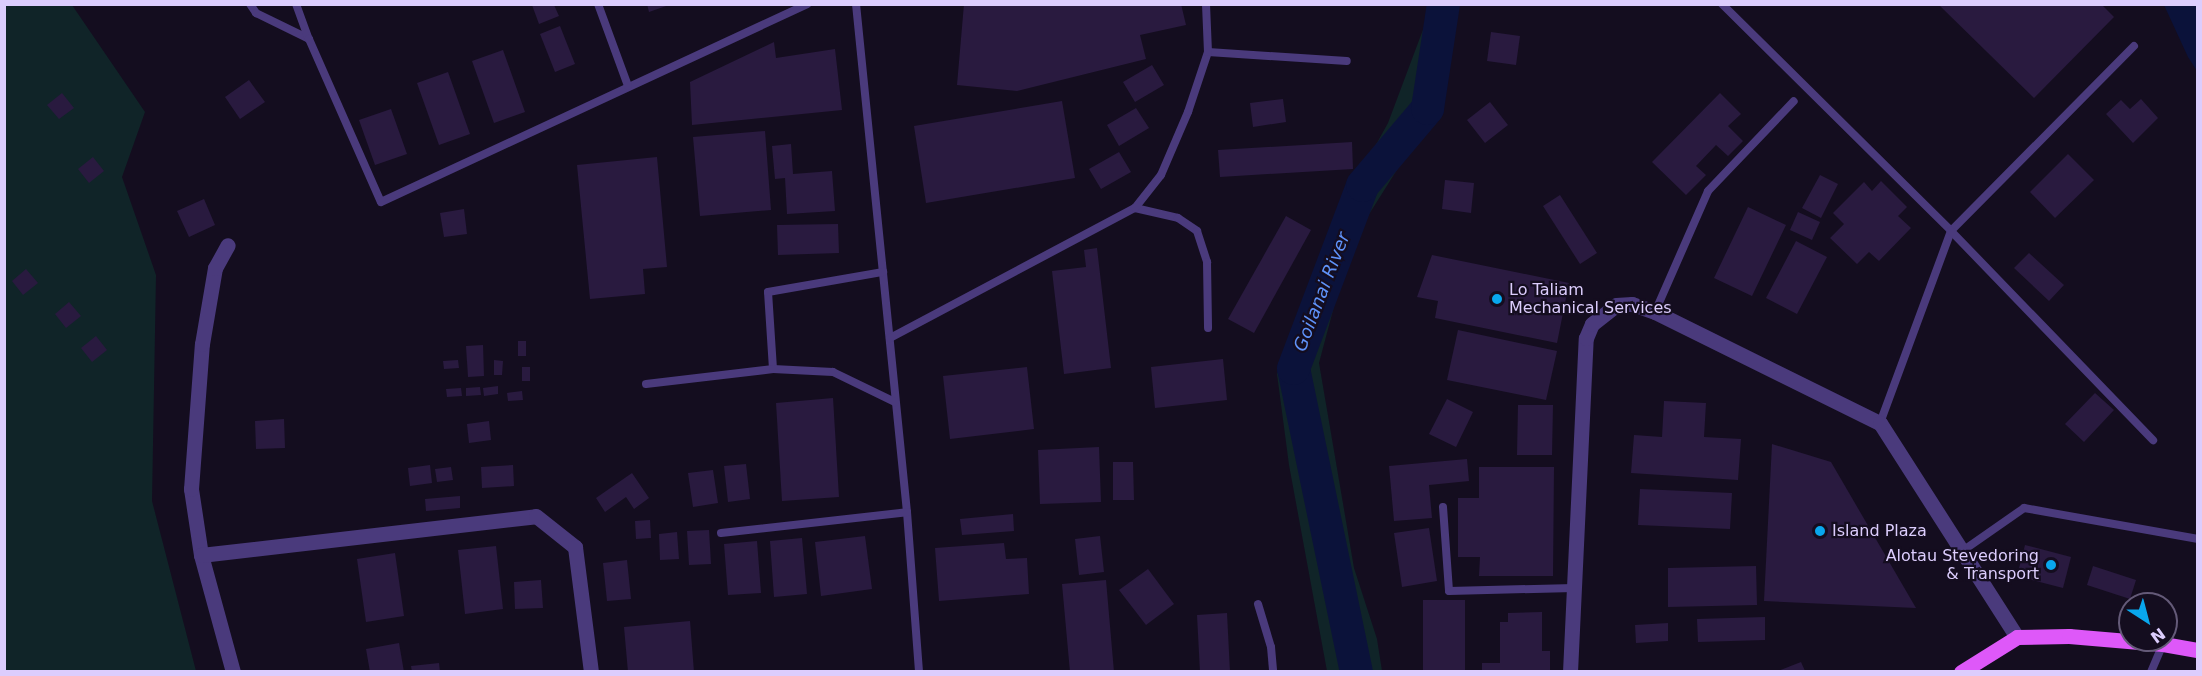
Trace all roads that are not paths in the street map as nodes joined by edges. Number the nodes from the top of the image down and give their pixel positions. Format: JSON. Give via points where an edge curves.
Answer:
{"nodes":[{"id":1,"x":250,"y":4,"type":"edge"},
{"id":2,"x":296,"y":4,"type":"edge"},
{"id":3,"x":598,"y":4,"type":"edge"},
{"id":4,"x":807,"y":4,"type":"edge"},
{"id":5,"x":856,"y":4,"type":"edge"},
{"id":6,"x":1206,"y":4,"type":"edge"},
{"id":7,"x":1722,"y":4,"type":"edge"},
{"id":8,"x":309,"y":39,"type":"junction"},
{"id":9,"x":2134,"y":46,"type":"dead end"},
{"id":10,"x":1208,"y":52,"type":"junction"},
{"id":11,"x":1347,"y":61,"type":"dead end"},
{"id":12,"x":628,"y":86,"type":"junction"},
{"id":13,"x":1794,"y":101,"type":"dead end"},
{"id":14,"x":1135,"y":208,"type":"junction"},
{"id":15,"x":1951,"y":231,"type":"junction"},
{"id":16,"x":228,"y":245,"type":"dead end"},
{"id":17,"x":884,"y":272,"type":"junction"},
{"id":18,"x":1655,"y":312,"type":"junction"},
{"id":19,"x":1208,"y":328,"type":"dead end"},
{"id":20,"x":890,"y":338,"type":"junction"},
{"id":21,"x":774,"y":369,"type":"junction"},
{"id":22,"x":646,"y":384,"type":"dead end"},
{"id":23,"x":895,"y":402,"type":"junction"},
{"id":24,"x":1880,"y":423,"type":"junction"},
{"id":25,"x":2153,"y":440,"type":"dead end"},
{"id":26,"x":1443,"y":507,"type":"dead end"},
{"id":27,"x":907,"y":512,"type":"junction"},
{"id":28,"x":721,"y":533,"type":"dead end"},
{"id":29,"x":2198,"y":539,"type":"edge"},
{"id":30,"x":1961,"y":552,"type":"junction"},
{"id":31,"x":201,"y":555,"type":"junction"},
{"id":32,"x":1574,"y":588,"type":"junction"},
{"id":33,"x":1258,"y":604,"type":"dead end"},
{"id":34,"x":2017,"y":637,"type":"junction"},
{"id":35,"x":2118,"y":640,"type":"edge"},
{"id":36,"x":2178,"y":647,"type":"edge"},
{"id":37,"x":2198,"y":650,"type":"edge"},
{"id":38,"x":2160,"y":652,"type":"edge"},
{"id":39,"x":233,"y":672,"type":"edge"},
{"id":40,"x":591,"y":672,"type":"edge"},
{"id":41,"x":920,"y":672,"type":"edge"},
{"id":42,"x":1273,"y":672,"type":"edge"},
{"id":43,"x":1570,"y":672,"type":"edge"},
{"id":44,"x":1960,"y":672,"type":"edge"},
{"id":45,"x":2151,"y":672,"type":"edge"}],
"edges":[{"from":1,"to":8,"type":"lane","via":[[256,13]]},
{"from":2,"to":8,"type":"lane"},
{"from":3,"to":12,"type":"lane"},
{"from":4,"to":12,"type":"lane"},
{"from":5,"to":17,"type":"lane"},
{"from":6,"to":10,"type":"lane"},
{"from":7,"to":15,"type":"lane"},
{"from":8,"to":12,"type":"lane","via":[[381,202]]},
{"from":9,"to":15,"type":"lane"},
{"from":10,"to":11,"type":"lane"},
{"from":10,"to":14,"type":"lane","via":[[1161,175]]},
{"from":13,"to":18,"type":"lane","via":[[1708,191]]},
{"from":14,"to":19,"type":"lane","via":[[1178,218],[1197,231],[1208,262]]},
{"from":14,"to":20,"type":"lane"},
{"from":15,"to":24,"type":"lane"},
{"from":15,"to":25,"type":"lane"},
{"from":16,"to":31,"type":"street","via":[[215,268],[202,344],[191,489]]},
{"from":17,"to":20,"type":"lane"},
{"from":17,"to":21,"type":"lane","via":[[768,292]]},
{"from":18,"to":24,"type":"street"},
{"from":18,"to":32,"type":"street","via":[[1632,304],[1616,305],[1598,318],[1586,338]]},
{"from":20,"to":23,"type":"lane"},
{"from":21,"to":22,"type":"lane"},
{"from":21,"to":23,"type":"lane","via":[[833,372]]},
{"from":23,"to":27,"type":"lane"},
{"from":24,"to":30,"type":"street"},
{"from":26,"to":32,"type":"lane","via":[[1449,591]]},
{"from":27,"to":28,"type":"lane"},
{"from":27,"to":41,"type":"lane"},
{"from":29,"to":30,"type":"lane","via":[[2024,508]]},
{"from":30,"to":34,"type":"street"},
{"from":31,"to":39,"type":"street"},
{"from":31,"to":40,"type":"street","via":[[537,516],[574,547]]},
{"from":32,"to":43,"type":"street"},
{"from":33,"to":42,"type":"lane","via":[[1271,647]]},
{"from":34,"to":35,"type":"main road"},
{"from":34,"to":44,"type":"main road"},
{"from":36,"to":37,"type":"main road"},
{"from":38,"to":45,"type":"lane"}]}
